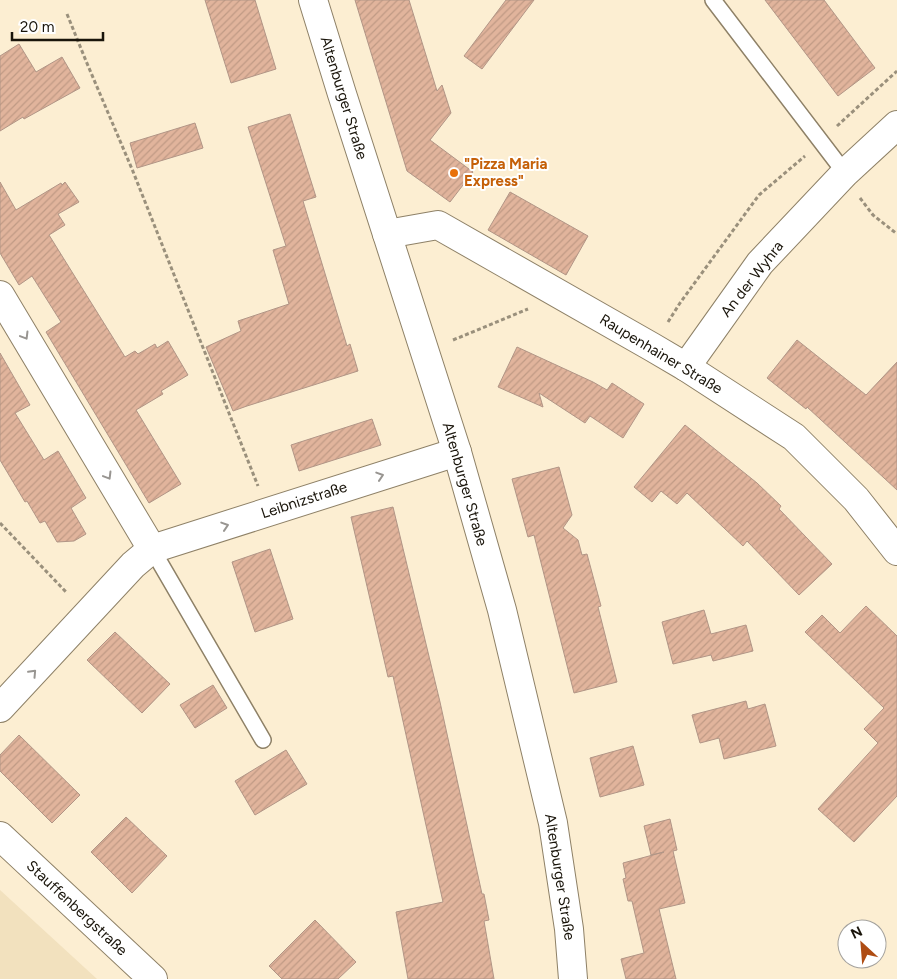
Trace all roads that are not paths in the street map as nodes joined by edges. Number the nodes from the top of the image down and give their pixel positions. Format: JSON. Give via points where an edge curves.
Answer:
{"nodes":[{"id":1,"x":314,"y":0,"type":"edge"},
{"id":2,"x":713,"y":0,"type":"edge"},
{"id":3,"x":897,"y":125,"type":"edge"},
{"id":4,"x":842,"y":175,"type":"junction"},
{"id":5,"x":387,"y":234,"type":"junction"},
{"id":6,"x":0,"y":295,"type":"edge"},
{"id":7,"x":686,"y":367,"type":"junction"},
{"id":8,"x":457,"y":452,"type":"junction"},
{"id":9,"x":152,"y":549,"type":"junction"},
{"id":10,"x":897,"y":551,"type":"edge"},
{"id":11,"x":0,"y":708,"type":"edge"},
{"id":12,"x":263,"y":740,"type":"dead end"},
{"id":13,"x":0,"y":836,"type":"edge"},
{"id":14,"x":153,"y":979,"type":"edge"},
{"id":15,"x":573,"y":979,"type":"edge"}],
"edges":[{"from":1,"to":5,"type":"street","name":"Altenburger Straße"},
{"from":2,"to":4,"type":"lane"},
{"from":3,"to":4,"type":"street","name":"An der Wyhra"},
{"from":4,"to":7,"type":"street","name":"An der Wyhra","via":[[760,264]]},
{"from":5,"to":7,"type":"street","name":"Raupenhainer Straße","via":[[438,225]]},
{"from":5,"to":8,"type":"street","name":"Altenburger Straße"},
{"from":6,"to":9,"type":"street","one_way":true},
{"from":7,"to":10,"type":"street","name":"Raupenhainer Straße","via":[[794,437],[856,499]]},
{"from":9,"to":8,"type":"street","name":"Leibnizstraße","one_way":true},
{"from":8,"to":15,"type":"street","name":"Altenburger Straße","via":[[502,610],[553,823]]},
{"from":11,"to":9,"type":"street","name":"Leibnizstraße","one_way":true,"via":[[133,565]]},
{"from":9,"to":12,"type":"lane"},
{"from":13,"to":14,"type":"street","name":"Stauffenbergstraße"}]}
